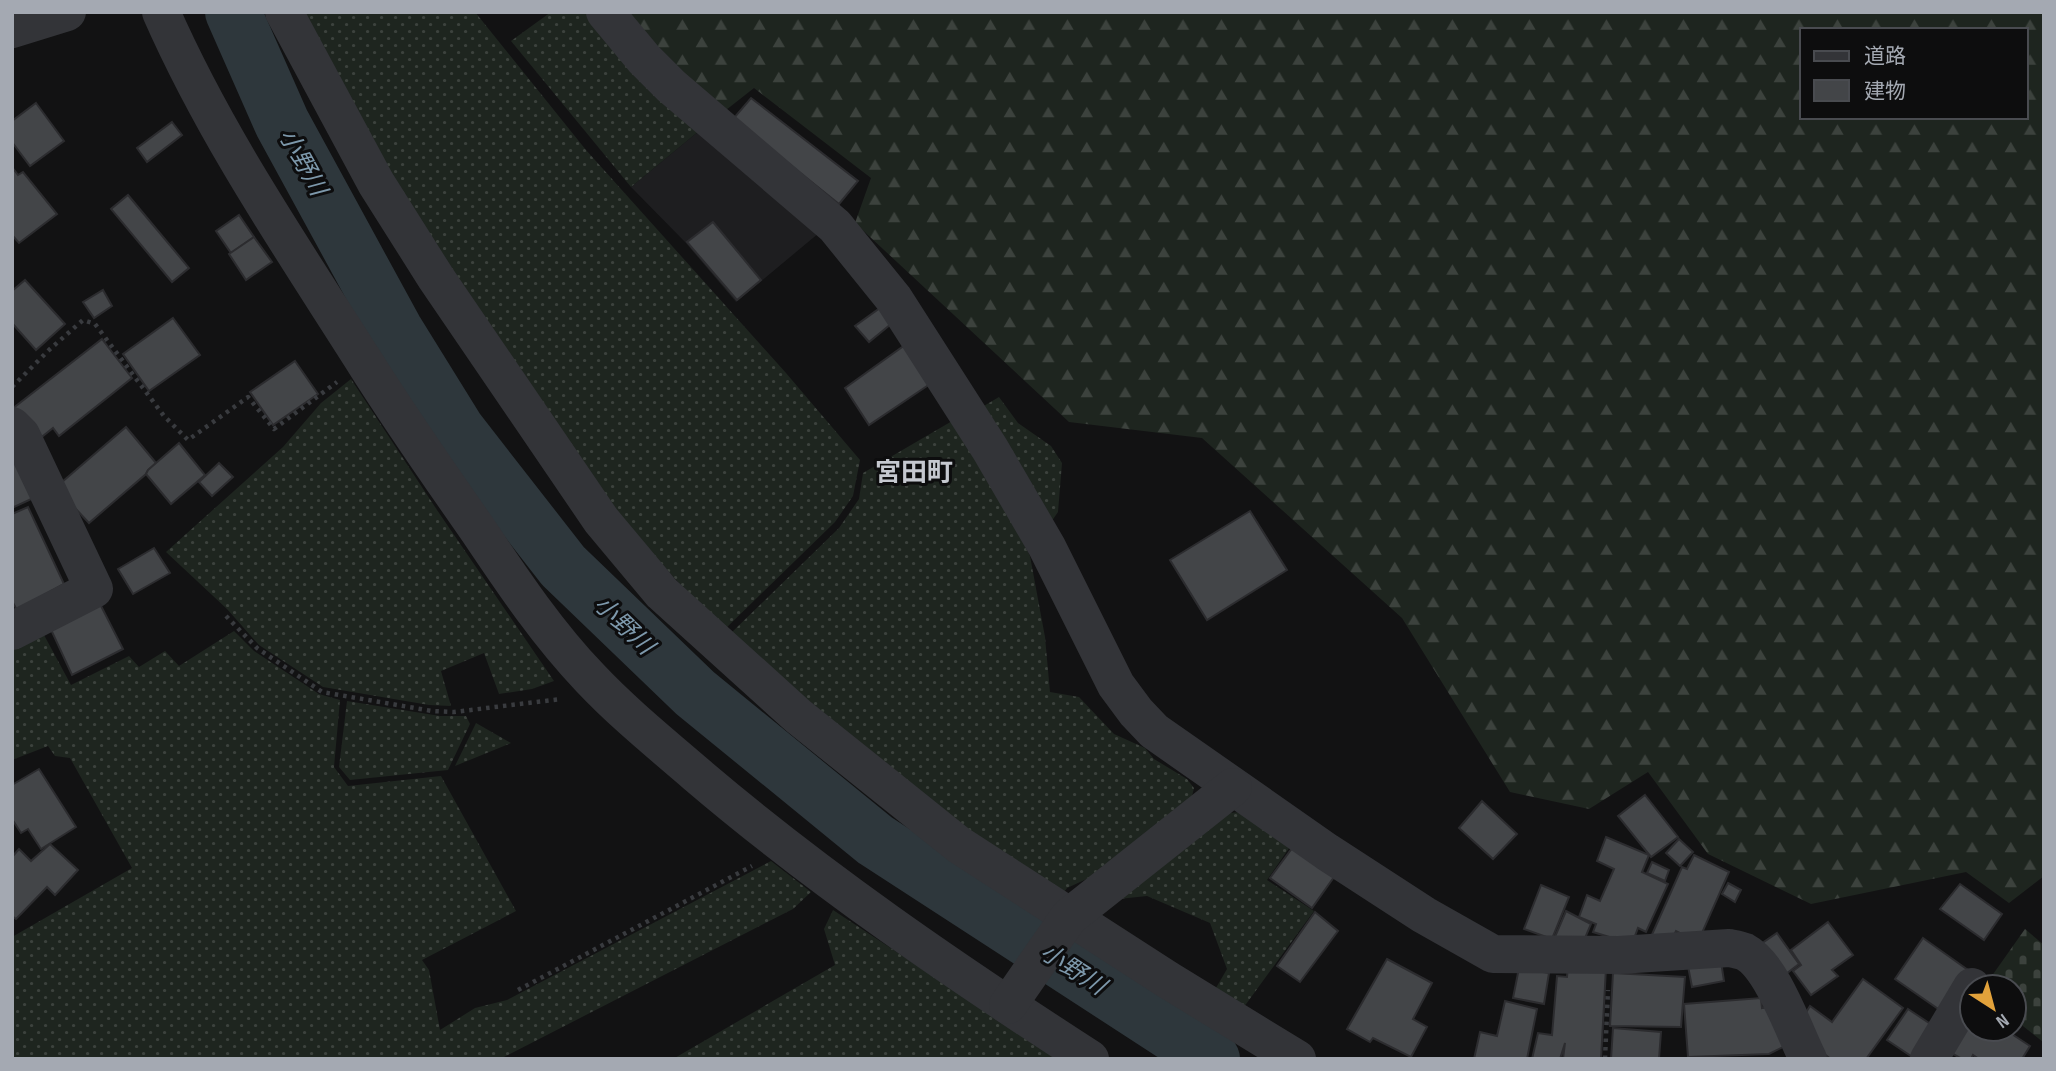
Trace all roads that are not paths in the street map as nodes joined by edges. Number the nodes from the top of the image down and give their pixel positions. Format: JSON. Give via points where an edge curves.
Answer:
{"nodes":[{"id":1,"x":67,"y":12,"type":"edge"},
{"id":2,"x":161,"y":12,"type":"edge"},
{"id":3,"x":284,"y":12,"type":"edge"},
{"id":4,"x":604,"y":12,"type":"edge"},
{"id":5,"x":12,"y":29,"type":"edge"},
{"id":6,"x":12,"y":426,"type":"edge"},
{"id":7,"x":12,"y":631,"type":"edge"},
{"id":8,"x":1233,"y":787,"type":"junction"},
{"id":9,"x":1066,"y":921,"type":"junction"},
{"id":10,"x":1013,"y":998,"type":"junction"},
{"id":11,"x":1958,"y":1010,"type":"edge"},
{"id":12,"x":1804,"y":1057,"type":"edge"},
{"id":13,"x":1090,"y":1059,"type":"edge"},
{"id":14,"x":1297,"y":1059,"type":"edge"},
{"id":15,"x":1928,"y":1059,"type":"edge"}],
"edges":[{"from":1,"to":5,"type":"street"},
{"from":2,"to":10,"type":"street","via":[[262,201],[363,360],[536,615],[589,678],[779,843]]},
{"from":3,"to":9,"type":"street","via":[[376,183],[436,278],[600,520],[662,593],[798,716],[948,836]]},
{"from":4,"to":8,"type":"street","via":[[671,86],[835,226],[894,299],[990,449],[1047,547],[1116,685],[1154,732]]},
{"from":6,"to":7,"type":"street","via":[[21,435],[94,589]]},
{"from":8,"to":9,"type":"street"},
{"from":8,"to":12,"type":"street","via":[[1413,908],[1493,954],[1729,948],[1744,952],[1759,964],[1775,989]]},
{"from":9,"to":10,"type":"street"},
{"from":9,"to":14,"type":"street"},
{"from":10,"to":13,"type":"street"},
{"from":11,"to":15,"type":"street"}]}
